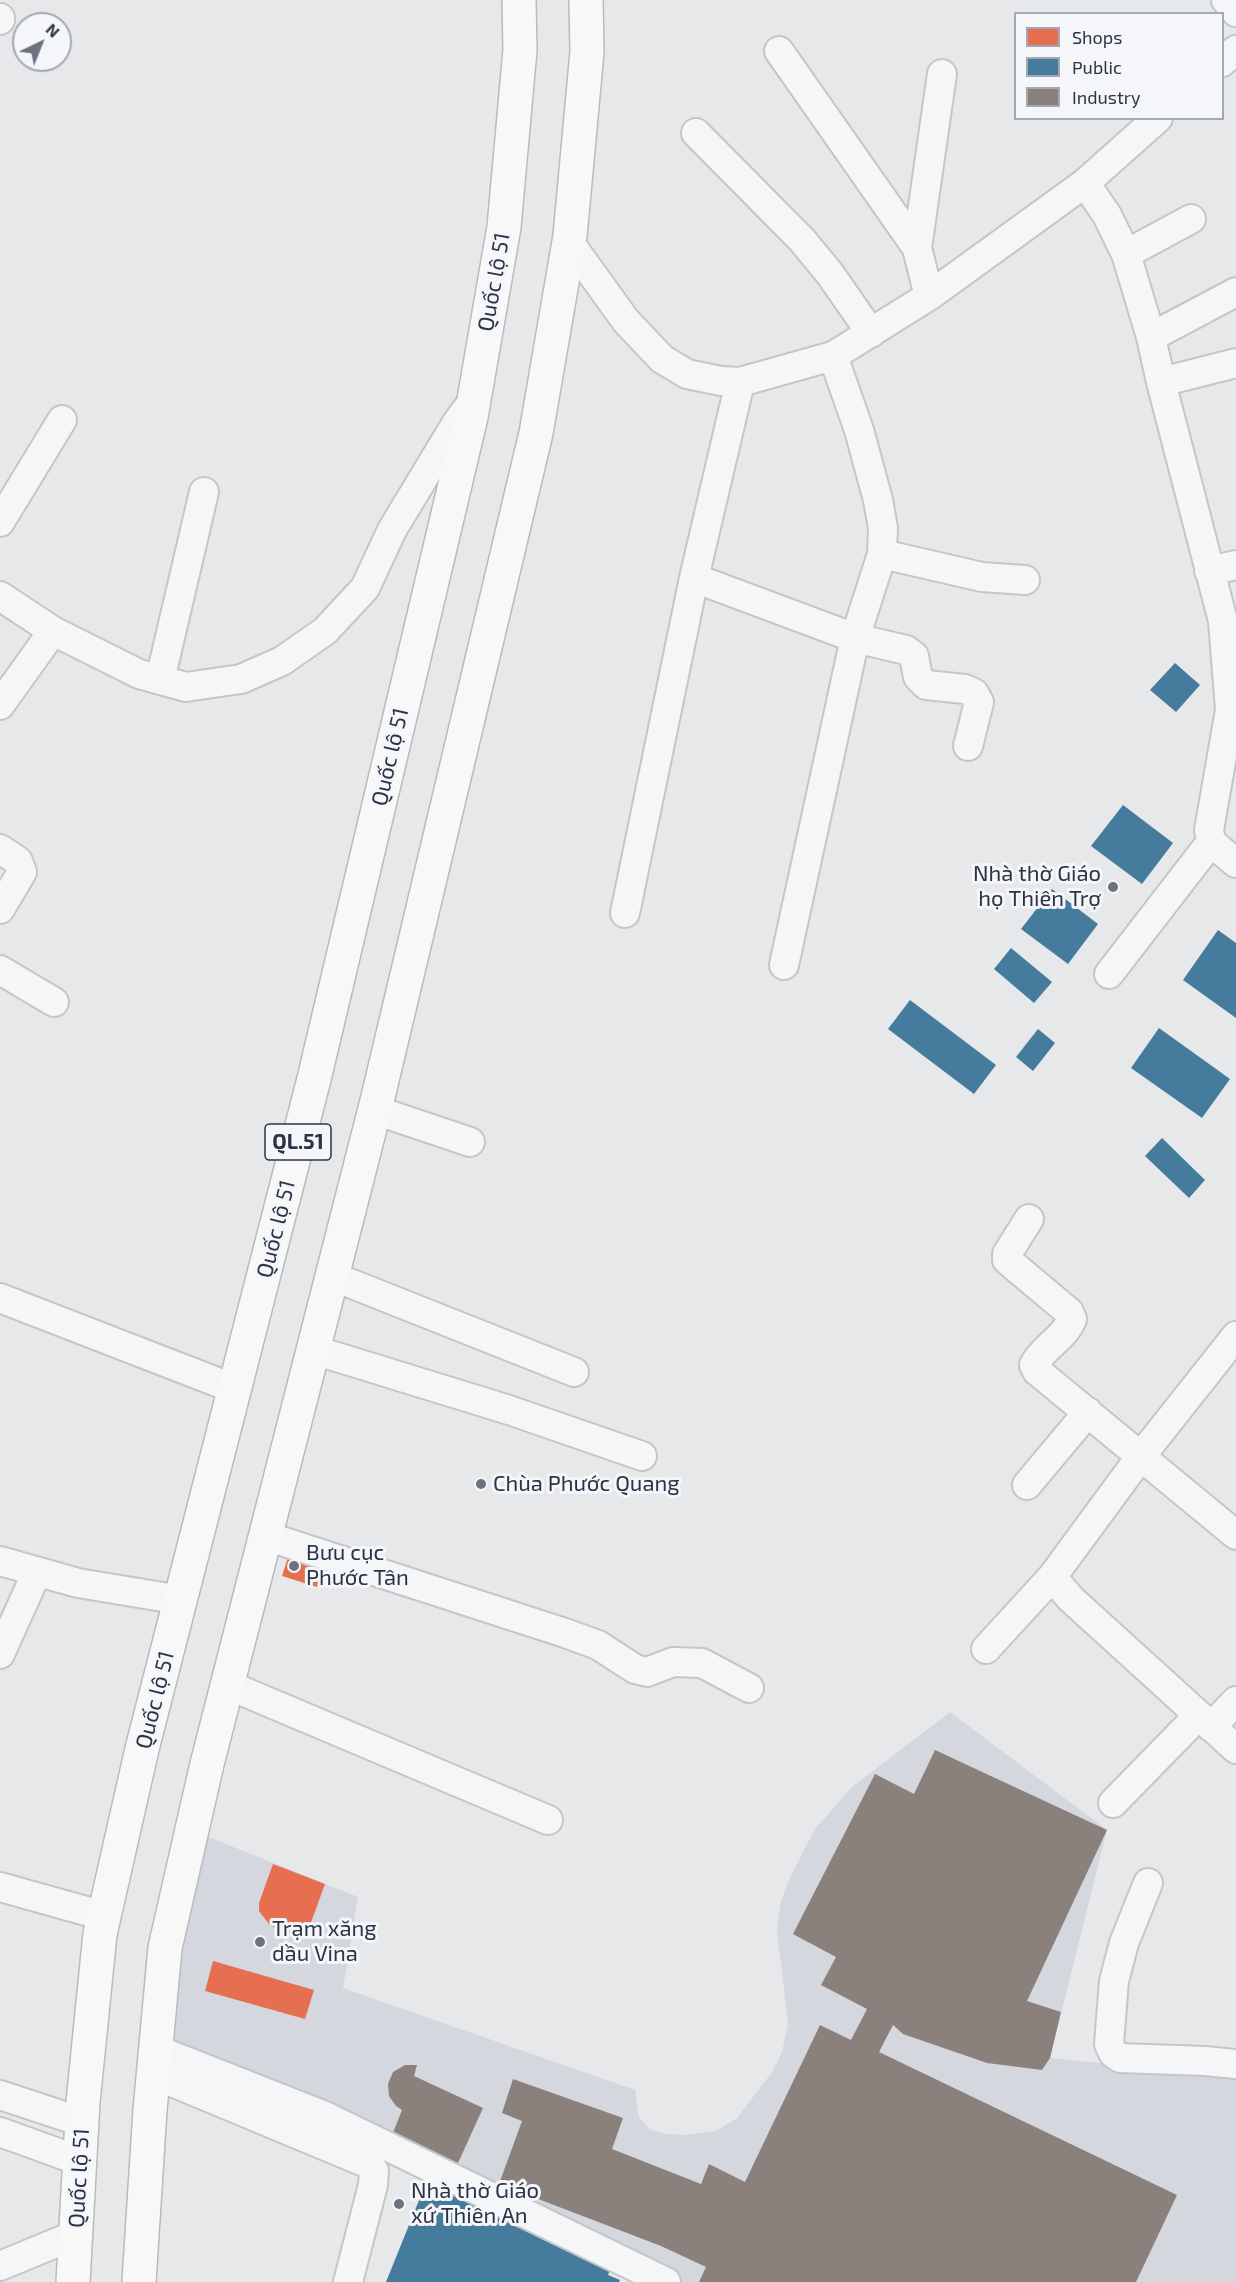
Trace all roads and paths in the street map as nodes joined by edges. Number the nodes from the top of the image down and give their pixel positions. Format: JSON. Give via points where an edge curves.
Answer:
{"nodes":[{"id":1,"x":519,"y":0,"type":"edge"},
{"id":2,"x":586,"y":0,"type":"edge"},
{"id":3,"x":1226,"y":0,"type":"edge"},
{"id":4,"x":1236,"y":12,"type":"edge"},
{"id":5,"x":1236,"y":50,"type":"edge"},
{"id":6,"x":779,"y":51,"type":"dead end"},
{"id":7,"x":1224,"y":60,"type":"edge"},
{"id":8,"x":942,"y":74,"type":"dead end"},
{"id":9,"x":1156,"y":120,"type":"edge"},
{"id":10,"x":696,"y":133,"type":"dead end"},
{"id":11,"x":1085,"y":183,"type":"junction"},
{"id":12,"x":1191,"y":219,"type":"dead end"},
{"id":13,"x":569,"y":242,"type":"junction"},
{"id":14,"x":917,"y":248,"type":"junction"},
{"id":15,"x":1126,"y":254,"type":"junction"},
{"id":16,"x":1236,"y":292,"type":"edge"},
{"id":17,"x":929,"y":296,"type":"junction"},
{"id":18,"x":871,"y":333,"type":"junction"},
{"id":19,"x":1151,"y":337,"type":"junction"},
{"id":20,"x":834,"y":356,"type":"junction"},
{"id":21,"x":1236,"y":363,"type":"edge"},
{"id":22,"x":740,"y":382,"type":"junction"},
{"id":23,"x":1161,"y":382,"type":"junction"},
{"id":24,"x":474,"y":400,"type":"junction"},
{"id":25,"x":62,"y":420,"type":"dead end"},
{"id":26,"x":204,"y":492,"type":"dead end"},
{"id":27,"x":0,"y":522,"type":"edge"},
{"id":28,"x":882,"y":554,"type":"junction"},
{"id":29,"x":1222,"y":568,"type":"edge"},
{"id":30,"x":694,"y":578,"type":"junction"},
{"id":31,"x":1025,"y":580,"type":"dead end"},
{"id":32,"x":0,"y":596,"type":"edge"},
{"id":33,"x":53,"y":631,"type":"junction"},
{"id":34,"x":855,"y":638,"type":"junction"},
{"id":35,"x":160,"y":680,"type":"junction"},
{"id":36,"x":0,"y":705,"type":"edge"},
{"id":37,"x":1233,"y":710,"type":"edge"},
{"id":38,"x":968,"y":746,"type":"dead end"},
{"id":39,"x":1212,"y":842,"type":"junction"},
{"id":40,"x":0,"y":849,"type":"edge"},
{"id":41,"x":1236,"y":862,"type":"edge"},
{"id":42,"x":0,"y":909,"type":"edge"},
{"id":43,"x":625,"y":913,"type":"dead end"},
{"id":44,"x":784,"y":965,"type":"dead end"},
{"id":45,"x":0,"y":970,"type":"edge"},
{"id":46,"x":1109,"y":974,"type":"dead end"},
{"id":47,"x":54,"y":1002,"type":"dead end"},
{"id":48,"x":375,"y":1110,"type":"junction"},
{"id":49,"x":470,"y":1142,"type":"dead end"},
{"id":50,"x":1029,"y":1218,"type":"dead end"},
{"id":51,"x":332,"y":1276,"type":"junction"},
{"id":52,"x":0,"y":1298,"type":"edge"},
{"id":53,"x":1236,"y":1336,"type":"edge"},
{"id":54,"x":314,"y":1350,"type":"junction"},
{"id":55,"x":574,"y":1372,"type":"dead end"},
{"id":56,"x":235,"y":1389,"type":"junction"},
{"id":57,"x":1088,"y":1412,"type":"junction"},
{"id":58,"x":642,"y":1456,"type":"dead end"},
{"id":59,"x":1141,"y":1456,"type":"junction"},
{"id":60,"x":1027,"y":1485,"type":"dead end"},
{"id":61,"x":1236,"y":1535,"type":"edge"},
{"id":62,"x":266,"y":1536,"type":"junction"},
{"id":63,"x":0,"y":1562,"type":"edge"},
{"id":64,"x":37,"y":1572,"type":"junction"},
{"id":65,"x":1052,"y":1577,"type":"junction"},
{"id":66,"x":181,"y":1600,"type":"junction"},
{"id":67,"x":986,"y":1649,"type":"dead end"},
{"id":68,"x":0,"y":1654,"type":"edge"},
{"id":69,"x":228,"y":1685,"type":"junction"},
{"id":70,"x":749,"y":1688,"type":"dead end"},
{"id":71,"x":1236,"y":1701,"type":"edge"},
{"id":72,"x":1205,"y":1721,"type":"junction"},
{"id":73,"x":1236,"y":1749,"type":"edge"},
{"id":74,"x":1113,"y":1803,"type":"dead end"},
{"id":75,"x":548,"y":1820,"type":"dead end"},
{"id":76,"x":1148,"y":1882,"type":"dead end"},
{"id":77,"x":0,"y":1887,"type":"edge"},
{"id":78,"x":104,"y":1916,"type":"junction"},
{"id":79,"x":154,"y":2061,"type":"junction"},
{"id":80,"x":1236,"y":2064,"type":"edge"},
{"id":81,"x":0,"y":2095,"type":"edge"},
{"id":82,"x":82,"y":2122,"type":"junction"},
{"id":83,"x":0,"y":2132,"type":"edge"},
{"id":84,"x":80,"y":2161,"type":"junction"},
{"id":85,"x":75,"y":2235,"type":"junction"},
{"id":86,"x":0,"y":2266,"type":"edge"},
{"id":87,"x":351,"y":2281,"type":"edge"},
{"id":88,"x":73,"y":2282,"type":"edge"},
{"id":89,"x":139,"y":2282,"type":"edge"},
{"id":90,"x":666,"y":2282,"type":"edge"}],
"edges":[{"from":1,"to":24,"type":"highway","name":"Quốc lộ 51","number":"QL.51","via":[[520,50],[504,227]]},
{"from":2,"to":13,"type":"highway","number":"QL.51","via":[[587,52]]},
{"from":3,"to":4,"type":"street"},
{"from":5,"to":7,"type":"street"},
{"from":6,"to":14,"type":"street"},
{"from":8,"to":14,"type":"street"},
{"from":9,"to":11,"type":"street"},
{"from":10,"to":18,"type":"street","via":[[802,240]]},
{"from":11,"to":15,"type":"street","via":[[1107,215]]},
{"from":11,"to":17,"type":"street"},
{"from":12,"to":15,"type":"street"},
{"from":13,"to":22,"type":"street","via":[[626,321],[662,359],[687,374]]},
{"from":13,"to":48,"type":"highway","number":"QL.51","via":[[536,432]]},
{"from":14,"to":17,"type":"street"},
{"from":15,"to":19,"type":"street"},
{"from":16,"to":19,"type":"street"},
{"from":17,"to":18,"type":"street"},
{"from":18,"to":20,"type":"street"},
{"from":19,"to":23,"type":"street"},
{"from":20,"to":22,"type":"street"},
{"from":20,"to":28,"type":"street","via":[[878,500]]},
{"from":21,"to":23,"type":"street"},
{"from":22,"to":30,"type":"street"},
{"from":23,"to":29,"type":"street"},
{"from":24,"to":35,"type":"street","via":[[392,530],[365,588],[325,631],[282,662],[241,679],[186,687]]},
{"from":24,"to":56,"type":"highway","name":"Quốc lộ 51","number":"QL.51","via":[[317,1068]]},
{"from":25,"to":27,"type":"street"},
{"from":26,"to":35,"type":"street"},
{"from":28,"to":31,"type":"street","via":[[982,577]]},
{"from":28,"to":34,"type":"street"},
{"from":29,"to":37,"type":"street","via":[[1222,621]]},
{"from":30,"to":34,"type":"street"},
{"from":30,"to":43,"type":"street"},
{"from":32,"to":33,"type":"street"},
{"from":33,"to":35,"type":"street","via":[[138,674]]},
{"from":33,"to":36,"type":"street"},
{"from":34,"to":38,"type":"street","via":[[906,650],[914,656],[918,676],[926,685],[974,693],[979,702]]},
{"from":34,"to":44,"type":"street"},
{"from":37,"to":39,"type":"street","via":[[1209,830]]},
{"from":39,"to":41,"type":"street"},
{"from":39,"to":46,"type":"street"},
{"from":40,"to":42,"type":"street","via":[[18,861],[22,872]]},
{"from":45,"to":47,"type":"street"},
{"from":48,"to":49,"type":"street"},
{"from":48,"to":51,"type":"highway","number":"QL.51"},
{"from":50,"to":57,"type":"street","via":[[1007,1260],[1069,1312],[1072,1319],[1034,1365]]},
{"from":51,"to":54,"type":"highway","number":"QL.51"},
{"from":51,"to":55,"type":"street"},
{"from":52,"to":56,"type":"street"},
{"from":53,"to":59,"type":"street"},
{"from":54,"to":58,"type":"street"},
{"from":54,"to":62,"type":"highway","number":"QL.51"},
{"from":56,"to":66,"type":"highway","name":"Quốc lộ 51","number":"QL.51"},
{"from":57,"to":59,"type":"street"},
{"from":57,"to":60,"type":"street"},
{"from":59,"to":61,"type":"street"},
{"from":59,"to":65,"type":"street"},
{"from":62,"to":69,"type":"highway","number":"QL.51"},
{"from":62,"to":70,"type":"street","via":[[576,1637],[598,1645],[634,1669],[647,1672],[673,1662],[702,1663]]},
{"from":63,"to":64,"type":"street"},
{"from":64,"to":66,"type":"street"},
{"from":64,"to":68,"type":"street"},
{"from":65,"to":67,"type":"street"},
{"from":65,"to":72,"type":"street"},
{"from":66,"to":78,"type":"highway","name":"Quốc lộ 51","number":"QL.51"},
{"from":69,"to":75,"type":"street"},
{"from":69,"to":79,"type":"highway","number":"QL.51","via":[[165,1948]]},
{"from":71,"to":72,"type":"street"},
{"from":72,"to":73,"type":"street"},
{"from":72,"to":74,"type":"street"},
{"from":76,"to":80,"type":"street","via":[[1114,1981],[1108,2044],[1120,2058]]},
{"from":77,"to":78,"type":"street"},
{"from":78,"to":82,"type":"highway","name":"Quốc lộ 51","number":"QL.51"},
{"from":79,"to":87,"type":"street","via":[[369,2164],[374,2171],[372,2185]]},
{"from":79,"to":89,"type":"highway","number":"QL.51"},
{"from":79,"to":90,"type":"street","via":[[325,2116]]},
{"from":81,"to":82,"type":"street"},
{"from":82,"to":84,"type":"highway","name":"Quốc lộ 51","number":"QL.51"},
{"from":83,"to":84,"type":"street"},
{"from":84,"to":85,"type":"highway","name":"Quốc lộ 51","number":"QL.51"},
{"from":85,"to":86,"type":"street"},
{"from":85,"to":88,"type":"highway","name":"Quốc lộ 51","number":"QL.51"}]}
